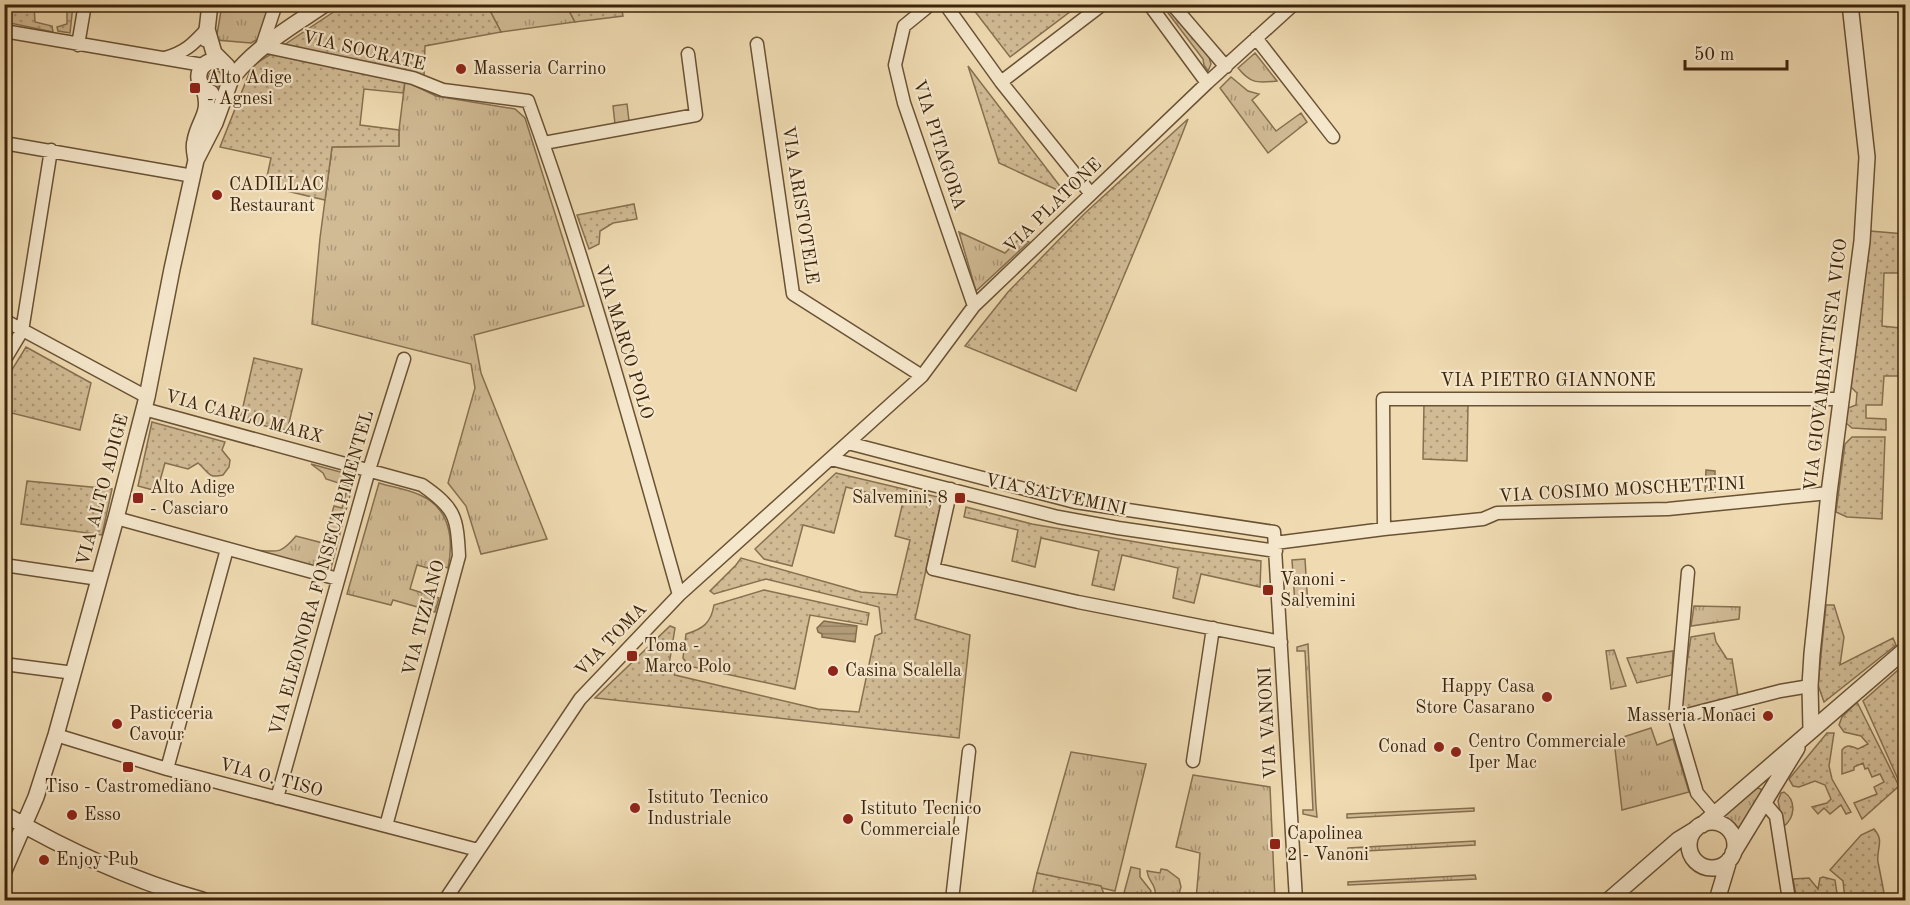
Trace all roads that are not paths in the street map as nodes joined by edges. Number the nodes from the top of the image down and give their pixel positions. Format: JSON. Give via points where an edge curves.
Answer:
{"nodes":[{"id":1,"x":85,"y":4,"type":"edge"},
{"id":2,"x":210,"y":4,"type":"edge"},
{"id":3,"x":276,"y":4,"type":"edge"},
{"id":4,"x":325,"y":4,"type":"edge"},
{"id":5,"x":931,"y":4,"type":"edge"},
{"id":6,"x":945,"y":4,"type":"edge"},
{"id":7,"x":1103,"y":4,"type":"edge"},
{"id":8,"x":1149,"y":4,"type":"edge"},
{"id":9,"x":1172,"y":4,"type":"edge"},
{"id":10,"x":1294,"y":4,"type":"edge"},
{"id":11,"x":1850,"y":4,"type":"edge"},
{"id":12,"x":207,"y":29,"type":"junction"},
{"id":13,"x":4,"y":32,"type":"edge"},
{"id":14,"x":1256,"y":38,"type":"junction"},
{"id":15,"x":758,"y":44,"type":"dead end"},
{"id":16,"x":78,"y":45,"type":"junction"},
{"id":17,"x":260,"y":48,"type":"junction"},
{"id":18,"x":688,"y":54,"type":"dead end"},
{"id":19,"x":164,"y":58,"type":"junction"},
{"id":20,"x":1226,"y":67,"type":"junction"},
{"id":21,"x":219,"y":70,"type":"junction"},
{"id":22,"x":1001,"y":82,"type":"junction"},
{"id":23,"x":1207,"y":83,"type":"junction"},
{"id":24,"x":203,"y":88,"type":"junction"},
{"id":25,"x":528,"y":102,"type":"joint"},
{"id":26,"x":1333,"y":137,"type":"dead end"},
{"id":27,"x":4,"y":143,"type":"edge"},
{"id":28,"x":543,"y":143,"type":"junction"},
{"id":29,"x":51,"y":150,"type":"junction"},
{"id":30,"x":194,"y":168,"type":"junction"},
{"id":31,"x":1091,"y":194,"type":"junction"},
{"id":32,"x":974,"y":306,"type":"junction"},
{"id":33,"x":4,"y":320,"type":"edge"},
{"id":34,"x":22,"y":331,"type":"junction"},
{"id":35,"x":404,"y":359,"type":"dead end"},
{"id":36,"x":4,"y":361,"type":"edge"},
{"id":37,"x":922,"y":376,"type":"junction"},
{"id":38,"x":1842,"y":399,"type":"junction"},
{"id":39,"x":146,"y":403,"type":"junction"},
{"id":40,"x":848,"y":443,"type":"junction"},
{"id":41,"x":831,"y":459,"type":"junction"},
{"id":42,"x":369,"y":470,"type":"junction"},
{"id":43,"x":951,"y":489,"type":"junction"},
{"id":44,"x":1829,"y":493,"type":"junction"},
{"id":45,"x":116,"y":518,"type":"junction"},
{"id":46,"x":1384,"y":529,"type":"junction"},
{"id":47,"x":1275,"y":547,"type":"junction"},
{"id":48,"x":228,"y":549,"type":"junction"},
{"id":49,"x":4,"y":565,"type":"edge"},
{"id":50,"x":1688,"y":572,"type":"dead end"},
{"id":51,"x":99,"y":579,"type":"junction"},
{"id":52,"x":338,"y":579,"type":"junction"},
{"id":53,"x":679,"y":595,"type":"junction"},
{"id":54,"x":1213,"y":628,"type":"junction"},
{"id":55,"x":1281,"y":642,"type":"junction"},
{"id":56,"x":1905,"y":649,"type":"edge"},
{"id":57,"x":4,"y":664,"type":"edge"},
{"id":58,"x":74,"y":673,"type":"junction"},
{"id":59,"x":1810,"y":686,"type":"junction"},
{"id":60,"x":1676,"y":718,"type":"junction"},
{"id":61,"x":1808,"y":733,"type":"junction"},
{"id":62,"x":56,"y":735,"type":"junction"},
{"id":63,"x":969,"y":751,"type":"dead end"},
{"id":64,"x":1193,"y":761,"type":"dead end"},
{"id":65,"x":167,"y":769,"type":"junction"},
{"id":66,"x":1753,"y":781,"type":"junction"},
{"id":67,"x":277,"y":798,"type":"junction"},
{"id":68,"x":1767,"y":798,"type":"junction"},
{"id":69,"x":1714,"y":813,"type":"junction"},
{"id":70,"x":4,"y":814,"type":"edge"},
{"id":71,"x":24,"y":824,"type":"junction"},
{"id":72,"x":386,"y":826,"type":"junction"},
{"id":73,"x":1699,"y":827,"type":"junction"},
{"id":74,"x":478,"y":850,"type":"junction"},
{"id":75,"x":1731,"y":857,"type":"junction"},
{"id":76,"x":1652,"y":863,"type":"junction"},
{"id":77,"x":1698,"y":863,"type":"junction"},
{"id":78,"x":4,"y":871,"type":"edge"},
{"id":79,"x":202,"y":900,"type":"edge"},
{"id":80,"x":445,"y":900,"type":"edge"},
{"id":81,"x":952,"y":900,"type":"edge"},
{"id":82,"x":1296,"y":900,"type":"edge"},
{"id":83,"x":1609,"y":900,"type":"edge"},
{"id":84,"x":1717,"y":900,"type":"edge"},
{"id":85,"x":1789,"y":900,"type":"edge"}],
"edges":[{"from":1,"to":16,"type":"street"},
{"from":2,"to":12,"type":"street","name":"VIA ALTO ADIGE"},
{"from":3,"to":17,"type":"street"},
{"from":4,"to":17,"type":"street"},
{"from":5,"to":32,"type":"street","name":"VIA PITAGORA","via":[[904,26],[895,65],[904,103]]},
{"from":6,"to":22,"type":"street"},
{"from":7,"to":22,"type":"street"},
{"from":8,"to":23,"type":"street"},
{"from":9,"to":20,"type":"street"},
{"from":10,"to":14,"type":"street","name":"VIA PLATONE"},
{"from":11,"to":38,"type":"street","name":"VIA GIOVAMBATTISTA VICO","via":[[1867,157],[1862,242]]},
{"from":12,"to":19,"type":"street","via":[[181,53]]},
{"from":12,"to":21,"type":"street","name":"VIA ALTO ADIGE"},
{"from":13,"to":16,"type":"street"},
{"from":14,"to":20,"type":"street","name":"VIA PLATONE"},
{"from":14,"to":26,"type":"street"},
{"from":15,"to":37,"type":"street","name":"VIA ARISTOTELE","via":[[793,294]]},
{"from":16,"to":19,"type":"street"},
{"from":17,"to":21,"type":"street"},
{"from":17,"to":25,"type":"street","name":"VIA SOCRATE","via":[[413,78],[443,90]]},
{"from":18,"to":28,"type":"street","via":[[696,115]]},
{"from":19,"to":21,"type":"street"},
{"from":19,"to":24,"type":"street","via":[[194,74]]},
{"from":20,"to":23,"type":"street","name":"VIA PLATONE"},
{"from":21,"to":24,"type":"street","name":"VIA ALTO ADIGE","via":[[198,76]]},
{"from":21,"to":24,"type":"street","via":[[219,93]]},
{"from":21,"to":30,"type":"street","name":"VIA ALTO ADIGE","via":[[215,123]]},
{"from":22,"to":31,"type":"street"},
{"from":23,"to":31,"type":"street","name":"VIA PLATONE"},
{"from":24,"to":30,"type":"street","name":"VIA ALTO ADIGE","via":[[208,102],[194,143]]},
{"from":25,"to":28,"type":"street","name":"VIA MARCO POLO"},
{"from":27,"to":29,"type":"street"},
{"from":28,"to":53,"type":"street","name":"VIA MARCO POLO","via":[[618,379]]},
{"from":29,"to":30,"type":"street"},
{"from":29,"to":34,"type":"street"},
{"from":30,"to":39,"type":"street","name":"VIA ALTO ADIGE"},
{"from":31,"to":32,"type":"street","name":"VIA PLATONE"},
{"from":32,"to":37,"type":"street","name":"VIA PLATONE"},
{"from":33,"to":34,"type":"street","name":"VIA CARLO MARX"},
{"from":34,"to":36,"type":"street"},
{"from":34,"to":39,"type":"street","name":"VIA CARLO MARX"},
{"from":35,"to":42,"type":"street","name":"VIA ELEONORA FONSECA PIMENTEL"},
{"from":37,"to":40,"type":"street","name":"VIA PLATONE"},
{"from":38,"to":44,"type":"street","name":"VIA GIOVAMBATTISTA VICO"},
{"from":38,"to":46,"type":"street","name":"VIA PIETRO GIANNONE","via":[[1383,399]]},
{"from":39,"to":42,"type":"street","name":"VIA CARLO MARX"},
{"from":39,"to":45,"type":"street","name":"VIA ALTO ADIGE"},
{"from":40,"to":41,"type":"street","name":"VIA TOMA"},
{"from":40,"to":47,"type":"street","name":"VIA SALVEMINI","via":[[1075,502],[1274,532]]},
{"from":41,"to":43,"type":"street","name":"VIA SALVEMINI"},
{"from":41,"to":53,"type":"street","name":"VIA TOMA"},
{"from":42,"to":52,"type":"street","name":"VIA ELEONORA FONSECA PIMENTEL"},
{"from":42,"to":72,"type":"street","name":"VIA TIZIANO","via":[[422,485],[440,498],[452,511],[459,556]]},
{"from":43,"to":47,"type":"street","name":"VIA SALVEMINI","via":[[1118,528]]},
{"from":43,"to":54,"type":"street","via":[[933,569]]},
{"from":44,"to":46,"type":"street","name":"VIA COSIMO MOSCHETTINI","via":[[1668,509],[1497,513],[1483,519]]},
{"from":44,"to":59,"type":"street","name":"VIA GIOVAMBATTISTA VICO"},
{"from":45,"to":48,"type":"street"},
{"from":45,"to":51,"type":"street","name":"VIA ALTO ADIGE"},
{"from":46,"to":47,"type":"street","name":"VIA COSIMO MOSCHETTINI"},
{"from":47,"to":55,"type":"street","name":"VIA VANONI"},
{"from":48,"to":52,"type":"street"},
{"from":48,"to":65,"type":"street"},
{"from":49,"to":51,"type":"street"},
{"from":50,"to":60,"type":"street"},
{"from":51,"to":58,"type":"street","name":"VIA ALTO ADIGE"},
{"from":52,"to":67,"type":"street","name":"VIA ELEONORA FONSECA PIMENTEL"},
{"from":53,"to":74,"type":"street","name":"VIA TOMA","via":[[580,699]]},
{"from":54,"to":55,"type":"street"},
{"from":54,"to":64,"type":"street"},
{"from":55,"to":82,"type":"street","name":"VIA VANONI"},
{"from":56,"to":61,"type":"street"},
{"from":57,"to":58,"type":"street"},
{"from":58,"to":62,"type":"street","name":"VIA ALTO ADIGE"},
{"from":59,"to":60,"type":"street"},
{"from":59,"to":61,"type":"street","name":"VIA GIOVAMBATTISTA VICO"},
{"from":60,"to":69,"type":"street","via":[[1697,793]]},
{"from":61,"to":66,"type":"street"},
{"from":61,"to":68,"type":"street"},
{"from":62,"to":65,"type":"street","name":"VIA O. TISO"},
{"from":62,"to":71,"type":"street","name":"VIA ALTO ADIGE"},
{"from":63,"to":81,"type":"street"},
{"from":65,"to":67,"type":"street","name":"VIA O. TISO"},
{"from":66,"to":68,"type":"street","via":[[1764,784]]},
{"from":66,"to":69,"type":"street"},
{"from":67,"to":72,"type":"street","name":"VIA O. TISO"},
{"from":68,"to":75,"type":"street"},
{"from":68,"to":85,"type":"street","via":[[1776,816]]},
{"from":69,"to":73,"type":"street"},
{"from":70,"to":71,"type":"street"},
{"from":71,"to":78,"type":"street","name":"VIA ALTO ADIGE"},
{"from":71,"to":79,"type":"street","via":[[93,860]]},
{"from":72,"to":74,"type":"street","name":"VIA O. TISO"},
{"from":73,"to":75,"type":"street","via":[[1710,823],[1725,827],[1734,839]]},
{"from":73,"to":76,"type":"street"},
{"from":73,"to":77,"type":"street","via":[[1689,841]]},
{"from":74,"to":80,"type":"street","name":"VIA TOMA"},
{"from":75,"to":77,"type":"street","via":[[1716,868]]},
{"from":75,"to":84,"type":"street"},
{"from":76,"to":77,"type":"street","via":[[1675,856]]},
{"from":76,"to":83,"type":"street"},
{"from":77,"to":84,"type":"street","via":[[1712,879]]}]}
